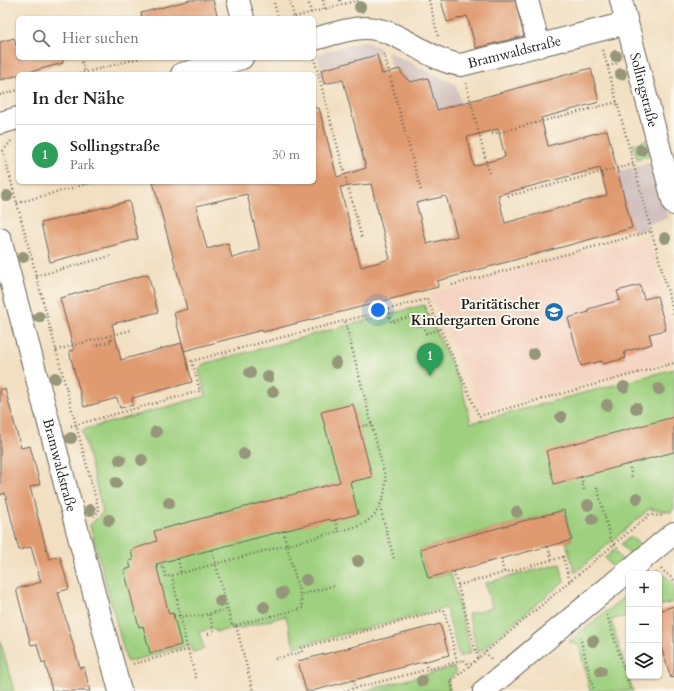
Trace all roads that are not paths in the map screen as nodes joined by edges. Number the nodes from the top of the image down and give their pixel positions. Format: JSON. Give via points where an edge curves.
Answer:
{"nodes":[{"id":1,"x":238,"y":0,"type":"edge"},
{"id":2,"x":527,"y":0,"type":"edge"},
{"id":3,"x":620,"y":0,"type":"edge"},
{"id":4,"x":242,"y":16,"type":"edge"},
{"id":5,"x":626,"y":23,"type":"junction"},
{"id":6,"x":316,"y":38,"type":"edge"},
{"id":7,"x":539,"y":46,"type":"junction"},
{"id":8,"x":234,"y":60,"type":"edge"},
{"id":9,"x":190,"y":72,"type":"edge"},
{"id":10,"x":674,"y":204,"type":"edge"},
{"id":11,"x":0,"y":239,"type":"edge"},
{"id":12,"x":671,"y":525,"type":"edge"},
{"id":13,"x":120,"y":691,"type":"edge"},
{"id":14,"x":484,"y":691,"type":"edge"}],
"edges":[{"from":1,"to":4,"type":"street"},
{"from":2,"to":7,"type":"street"},
{"from":3,"to":5,"type":"street","name":"Sollingstraße"},
{"from":5,"to":7,"type":"street","name":"Bramwaldstraße"},
{"from":5,"to":10,"type":"street","name":"Sollingstraße"},
{"from":6,"to":7,"type":"street","name":"Bramwaldstraße","via":[[358,28],[378,30],[453,63]]},
{"from":8,"to":9,"type":"street"},
{"from":11,"to":13,"type":"street","name":"Bramwaldstraße"},
{"from":12,"to":14,"type":"street","via":[[633,567]]}]}
